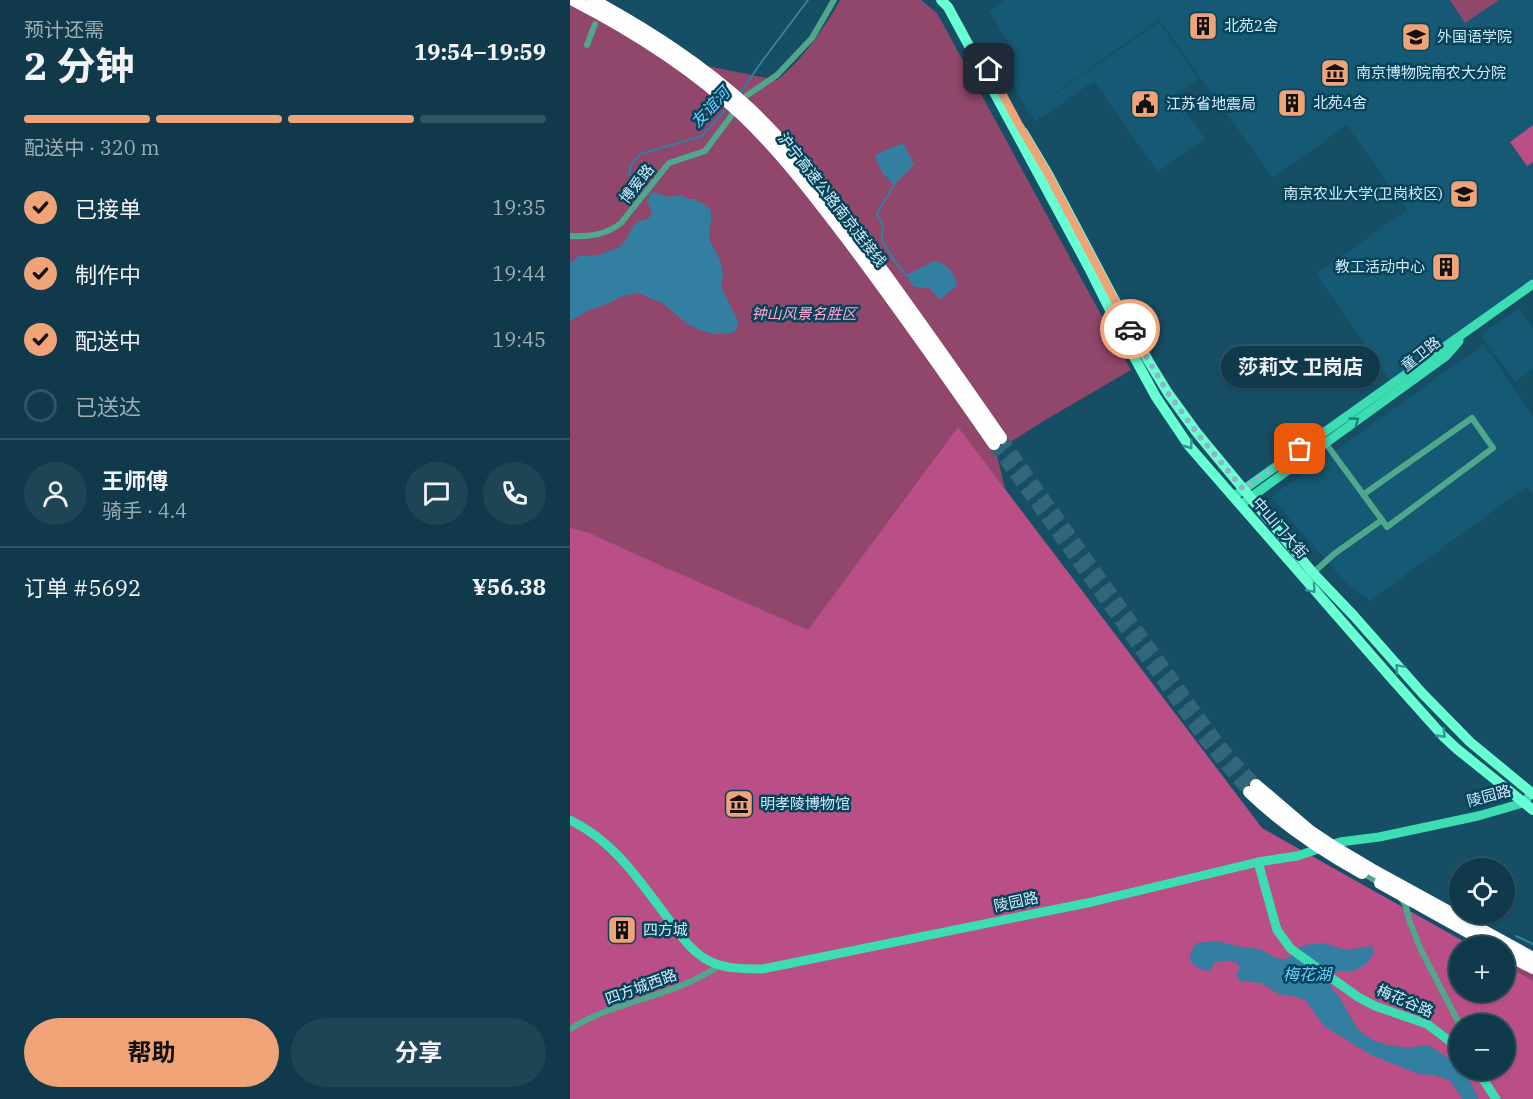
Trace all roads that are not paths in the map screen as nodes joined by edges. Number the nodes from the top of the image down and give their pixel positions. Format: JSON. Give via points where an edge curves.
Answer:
{"nodes":[{"id":1,"x":573,"y":0,"type":"edge"},
{"id":2,"x":593,"y":0,"type":"edge"},
{"id":3,"x":834,"y":0,"type":"edge"},
{"id":4,"x":941,"y":0,"type":"edge"},
{"id":5,"x":951,"y":0,"type":"edge"},
{"id":6,"x":595,"y":24,"type":"dead end"},
{"id":7,"x":587,"y":45,"type":"dead end"},
{"id":8,"x":725,"y":94,"type":"junction"},
{"id":9,"x":570,"y":236,"type":"edge"},
{"id":10,"x":1533,"y":284,"type":"edge"},
{"id":11,"x":1322,"y":439,"type":"junction"},
{"id":12,"x":998,"y":441,"type":"tunnel mouth"},
{"id":13,"x":1246,"y":493,"type":"junction"},
{"id":14,"x":1364,"y":494,"type":"junction"},
{"id":15,"x":1236,"y":501,"type":"junction"},
{"id":16,"x":1382,"y":520,"type":"junction"},
{"id":17,"x":1313,"y":573,"type":"junction"},
{"id":18,"x":1253,"y":789,"type":"tunnel mouth"},
{"id":19,"x":1532,"y":794,"type":"edge"},
{"id":20,"x":1523,"y":803,"type":"junction"},
{"id":21,"x":1533,"y":810,"type":"edge"},
{"id":22,"x":570,"y":820,"type":"edge"},
{"id":23,"x":1298,"y":828,"type":"junction"},
{"id":24,"x":1340,"y":842,"type":"junction"},
{"id":25,"x":1258,"y":862,"type":"junction"},
{"id":26,"x":1475,"y":936,"type":"edge"},
{"id":27,"x":1533,"y":958,"type":"edge"},
{"id":28,"x":1515,"y":959,"type":"edge"},
{"id":29,"x":720,"y":965,"type":"junction"},
{"id":30,"x":1533,"y":968,"type":"edge"},
{"id":31,"x":1454,"y":1014,"type":"edge"},
{"id":32,"x":570,"y":1029,"type":"edge"},
{"id":33,"x":1449,"y":1041,"type":"edge"},
{"id":34,"x":1484,"y":1080,"type":"edge"},
{"id":35,"x":1496,"y":1099,"type":"edge"}],
"edges":[{"from":1,"to":8,"type":"highway","name":"沪宁高速公路南京连接线","via":[[640,37]]},
{"from":2,"to":8,"type":"highway","name":"沪宁高速公路南京连接线","via":[[663,41]]},
{"from":3,"to":9,"type":"street","name":"博爱路","via":[[812,38],[777,75],[746,96],[705,151],[669,162],[615,227],[594,236]]},
{"from":4,"to":15,"type":"main road","name":"中山门大街","one_way":true,"via":[[957,23],[1156,397]]},
{"from":5,"to":13,"type":"main road","name":"中山门大街","via":[[1149,362],[1197,433]]},
{"from":6,"to":7,"type":"street"},
{"from":8,"to":12,"type":"highway","name":"沪宁高速公路南京连接线","via":[[787,148],[842,215],[927,332]]},
{"from":10,"to":11,"type":"street","name":"童卫路"},
{"from":11,"to":13,"type":"street","name":"童卫路"},
{"from":11,"to":14,"type":"street"},
{"from":13,"to":15,"type":"street","name":"童卫路"},
{"from":13,"to":17,"type":"main road","name":"中山门大街"},
{"from":14,"to":16,"type":"street"},
{"from":14,"to":16,"type":"street","via":[[1472,418],[1493,448],[1387,527]]},
{"from":15,"to":20,"type":"main road","name":"中山门大街","one_way":true,"via":[[1443,736]]},
{"from":16,"to":17,"type":"street"},
{"from":19,"to":17,"type":"main road","name":"中山门大街","one_way":true,"via":[[1456,729]]},
{"from":18,"to":23,"type":"highway","via":[[1273,814]]},
{"from":19,"to":20,"type":"street"},
{"from":20,"to":21,"type":"main road","name":"中山门大街"},
{"from":20,"to":24,"type":"street","name":"陵园路","via":[[1478,816]]},
{"from":22,"to":29,"type":"street","name":"陵园路","via":[[592,832],[626,862],[683,939],[705,959]]},
{"from":23,"to":26,"type":"highway","via":[[1329,855]]},
{"from":23,"to":27,"type":"highway"},
{"from":24,"to":25,"type":"street","name":"陵园路","via":[[1297,856]]},
{"from":24,"to":31,"type":"street","via":[[1348,864],[1403,900],[1421,950]]},
{"from":25,"to":29,"type":"street","name":"陵园路","via":[[807,961],[762,969]]},
{"from":25,"to":33,"type":"street","name":"梅花谷路","via":[[1277,930],[1291,949],[1358,997],[1427,1024]]},
{"from":28,"to":30,"type":"highway"},
{"from":29,"to":32,"type":"street","name":"四方城西路","via":[[683,985],[586,1019]]},
{"from":34,"to":35,"type":"street"}]}
